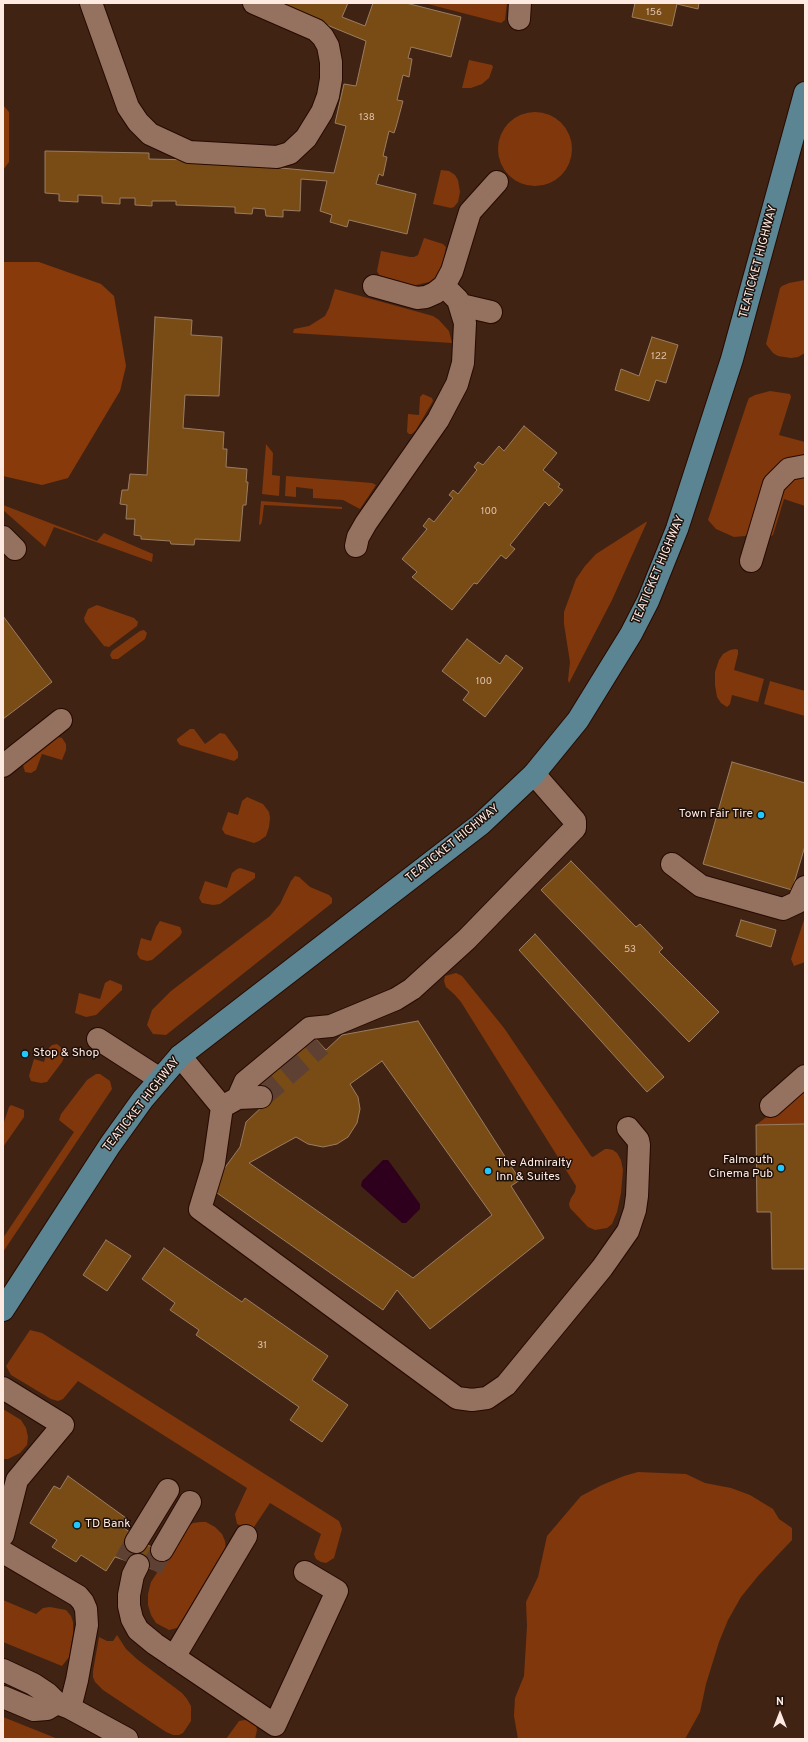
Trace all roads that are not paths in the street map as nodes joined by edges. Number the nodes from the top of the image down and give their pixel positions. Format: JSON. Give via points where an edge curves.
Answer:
{"nodes":[{"id":1,"x":91,"y":3,"type":"edge"},
{"id":2,"x":254,"y":3,"type":"edge"},
{"id":3,"x":805,"y":93,"type":"edge"},
{"id":4,"x":497,"y":182,"type":"dead end"},
{"id":5,"x":374,"y":286,"type":"dead end"},
{"id":6,"x":444,"y":286,"type":"junction"},
{"id":7,"x":461,"y":305,"type":"junction"},
{"id":8,"x":490,"y":312,"type":"dead end"},
{"id":9,"x":805,"y":466,"type":"edge"},
{"id":10,"x":356,"y":546,"type":"dead end"},
{"id":11,"x":751,"y":561,"type":"dead end"},
{"id":12,"x":61,"y":720,"type":"dead end"},
{"id":13,"x":3,"y":766,"type":"edge"},
{"id":14,"x":534,"y":774,"type":"junction"},
{"id":15,"x":672,"y":864,"type":"dead end"},
{"id":16,"x":805,"y":887,"type":"edge"},
{"id":17,"x":332,"y":1026,"type":"junction"},
{"id":18,"x":98,"y":1039,"type":"dead end"},
{"id":19,"x":321,"y":1045,"type":"tunnel mouth"},
{"id":20,"x":180,"y":1056,"type":"junction"},
{"id":21,"x":805,"y":1076,"type":"edge"},
{"id":22,"x":160,"y":1079,"type":"junction"},
{"id":23,"x":261,"y":1097,"type":"tunnel mouth"},
{"id":24,"x":230,"y":1103,"type":"junction"},
{"id":25,"x":771,"y":1106,"type":"dead end"},
{"id":26,"x":628,"y":1128,"type":"dead end"},
{"id":27,"x":3,"y":1310,"type":"edge"},
{"id":28,"x":3,"y":1388,"type":"edge"},
{"id":29,"x":179,"y":1496,"type":"dead end"},
{"id":30,"x":3,"y":1535,"type":"edge"},
{"id":31,"x":246,"y":1536,"type":"dead end"},
{"id":32,"x":149,"y":1546,"type":"tunnel mouth"},
{"id":33,"x":3,"y":1552,"type":"edge"},
{"id":34,"x":138,"y":1565,"type":"tunnel mouth"},
{"id":35,"x":305,"y":1572,"type":"dead end"},
{"id":36,"x":174,"y":1657,"type":"junction"},
{"id":37,"x":3,"y":1670,"type":"edge"},
{"id":38,"x":3,"y":1697,"type":"edge"},
{"id":39,"x":63,"y":1706,"type":"junction"},
{"id":40,"x":127,"y":1739,"type":"edge"}],
"edges":[{"from":1,"to":2,"type":"street","via":[[128,107],[150,134],[188,152],[278,157],[290,153],[306,138],[322,112],[328,96],[331,62],[328,46],[316,30]]},
{"from":3,"to":14,"type":"main road","name":"TEATICKET HIGHWAY","via":[[732,359],[694,481],[663,565],[631,634],[578,720]]},
{"from":4,"to":6,"type":"street","via":[[470,212],[452,271]]},
{"from":5,"to":6,"type":"street","via":[[417,298],[426,297]]},
{"from":6,"to":7,"type":"street","via":[[455,295]]},
{"from":7,"to":8,"type":"street"},
{"from":7,"to":10,"type":"street","via":[[466,323],[465,348],[457,384],[438,420],[366,523]]},
{"from":9,"to":11,"type":"street","via":[[789,469],[774,484]]},
{"from":12,"to":13,"type":"street"},
{"from":14,"to":17,"type":"street","via":[[575,821],[575,828],[468,939],[412,989],[396,999]]},
{"from":14,"to":20,"type":"main road","name":"TEATICKET HIGHWAY","via":[[481,824]]},
{"from":15,"to":16,"type":"street","via":[[701,886],[783,909],[798,902]]},
{"from":17,"to":19,"type":"street"},
{"from":17,"to":24,"type":"street","via":[[310,1028],[245,1082]]},
{"from":18,"to":22,"type":"street"},
{"from":20,"to":22,"type":"main road","name":"TEATICKET HIGHWAY"},
{"from":20,"to":24,"type":"street"},
{"from":21,"to":25,"type":"street"},
{"from":22,"to":27,"type":"main road","name":"TEATICKET HIGHWAY","via":[[84,1183]]},
{"from":23,"to":24,"type":"street"},
{"from":24,"to":26,"type":"street","via":[[200,1209],[457,1398],[472,1400],[487,1398],[506,1385],[602,1268],[628,1231],[635,1210],[639,1145]]},
{"from":28,"to":30,"type":"street","via":[[63,1425],[17,1480]]},
{"from":29,"to":32,"type":"street"},
{"from":31,"to":36,"type":"street"},
{"from":33,"to":39,"type":"street","via":[[78,1596],[86,1609],[87,1625],[77,1680]]},
{"from":34,"to":36,"type":"street","via":[[129,1595],[132,1619],[145,1638]]},
{"from":35,"to":36,"type":"street","via":[[337,1591],[275,1725]]},
{"from":37,"to":39,"type":"street","via":[[33,1684]]},
{"from":38,"to":39,"type":"street","via":[[34,1710]]},
{"from":39,"to":40,"type":"street"}]}
